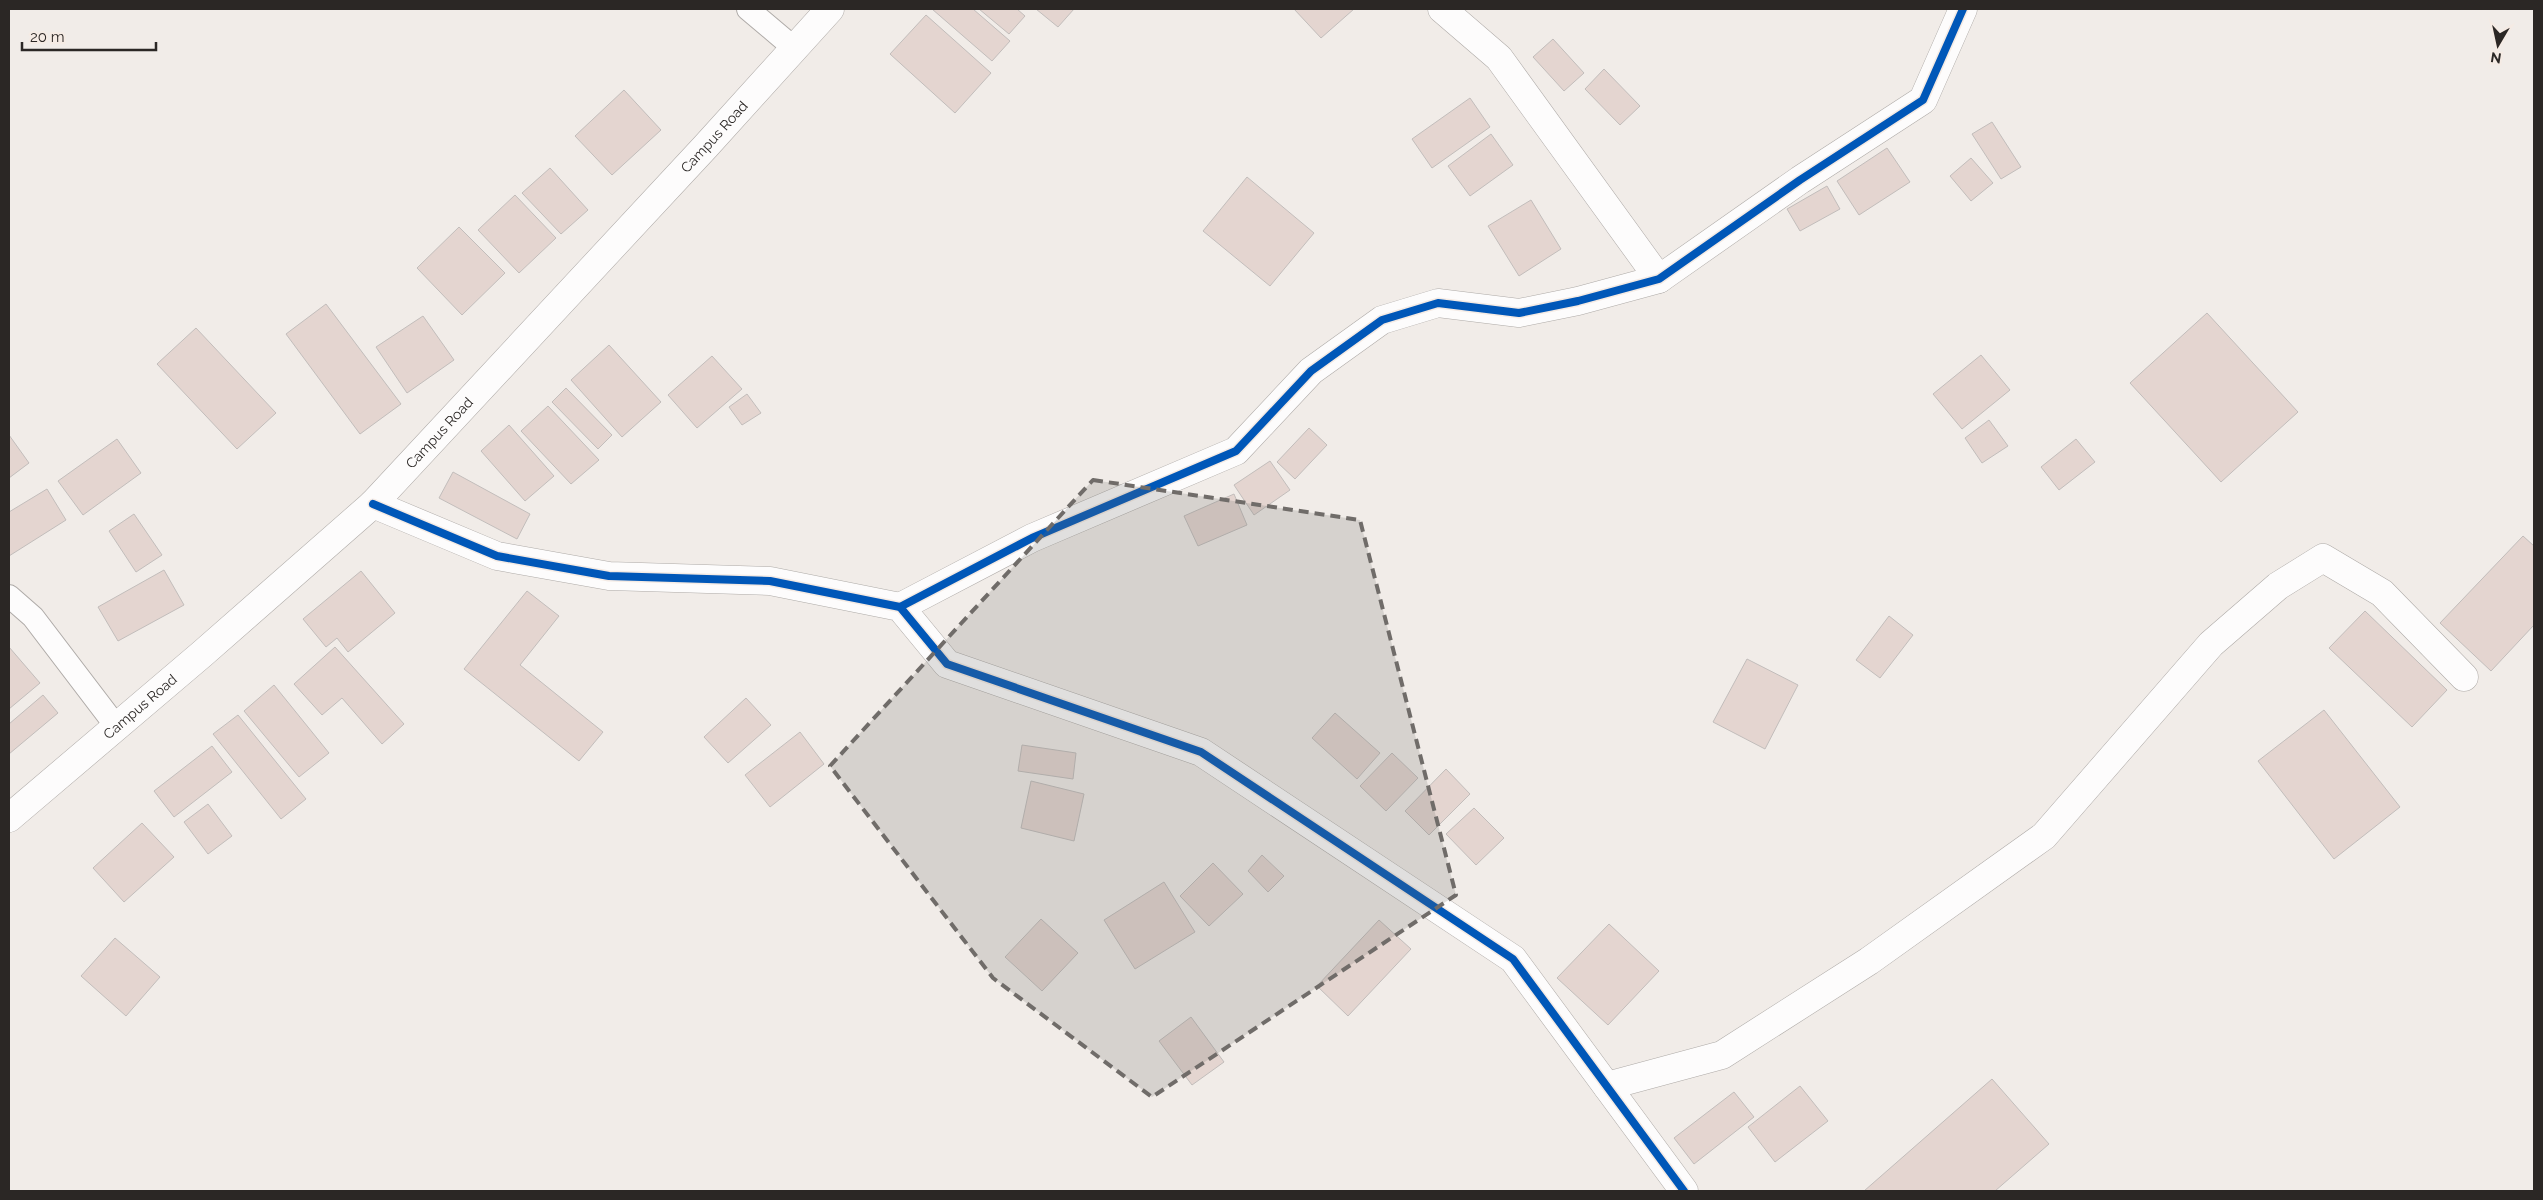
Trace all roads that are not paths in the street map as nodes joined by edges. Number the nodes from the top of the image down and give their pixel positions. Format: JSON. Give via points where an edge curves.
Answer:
{"nodes":[{"id":1,"x":748,"y":9,"type":"edge"},
{"id":2,"x":830,"y":9,"type":"edge"},
{"id":3,"x":1442,"y":9,"type":"edge"},
{"id":4,"x":1963,"y":9,"type":"edge"},
{"id":5,"x":794,"y":48,"type":"junction"},
{"id":6,"x":1659,"y":279,"type":"junction"},
{"id":7,"x":373,"y":504,"type":"junction"},
{"id":8,"x":9,"y":596,"type":"edge"},
{"id":9,"x":900,"y":607,"type":"junction"},
{"id":10,"x":2464,"y":677,"type":"dead end"},
{"id":11,"x":116,"y":726,"type":"junction"},
{"id":12,"x":9,"y":818,"type":"edge"},
{"id":13,"x":1607,"y":1086,"type":"junction"},
{"id":14,"x":1684,"y":1191,"type":"edge"}],
"edges":[{"from":1,"to":5,"type":"lane"},
{"from":2,"to":5,"type":"street","name":"Campus Road"},
{"from":3,"to":6,"type":"street","via":[[1499,58]]},
{"from":4,"to":6,"type":"street","via":[[1922,100],[1800,180]]},
{"from":5,"to":7,"type":"street","name":"Campus Road"},
{"from":6,"to":9,"type":"street","via":[[1519,313],[1438,303],[1382,320],[1311,371],[1236,451],[1032,538]]},
{"from":7,"to":9,"type":"street","via":[[497,556],[609,576],[770,581]]},
{"from":7,"to":11,"type":"street","name":"Campus Road"},
{"from":8,"to":11,"type":"lane","via":[[33,617]]},
{"from":9,"to":13,"type":"street","via":[[947,664],[1201,752],[1513,959]]},
{"from":10,"to":13,"type":"street","via":[[2382,593],[2323,558],[2278,586],[2211,644],[2044,836],[1869,960],[1722,1055]]},
{"from":11,"to":12,"type":"street","name":"Campus Road"},
{"from":13,"to":14,"type":"street"}]}
